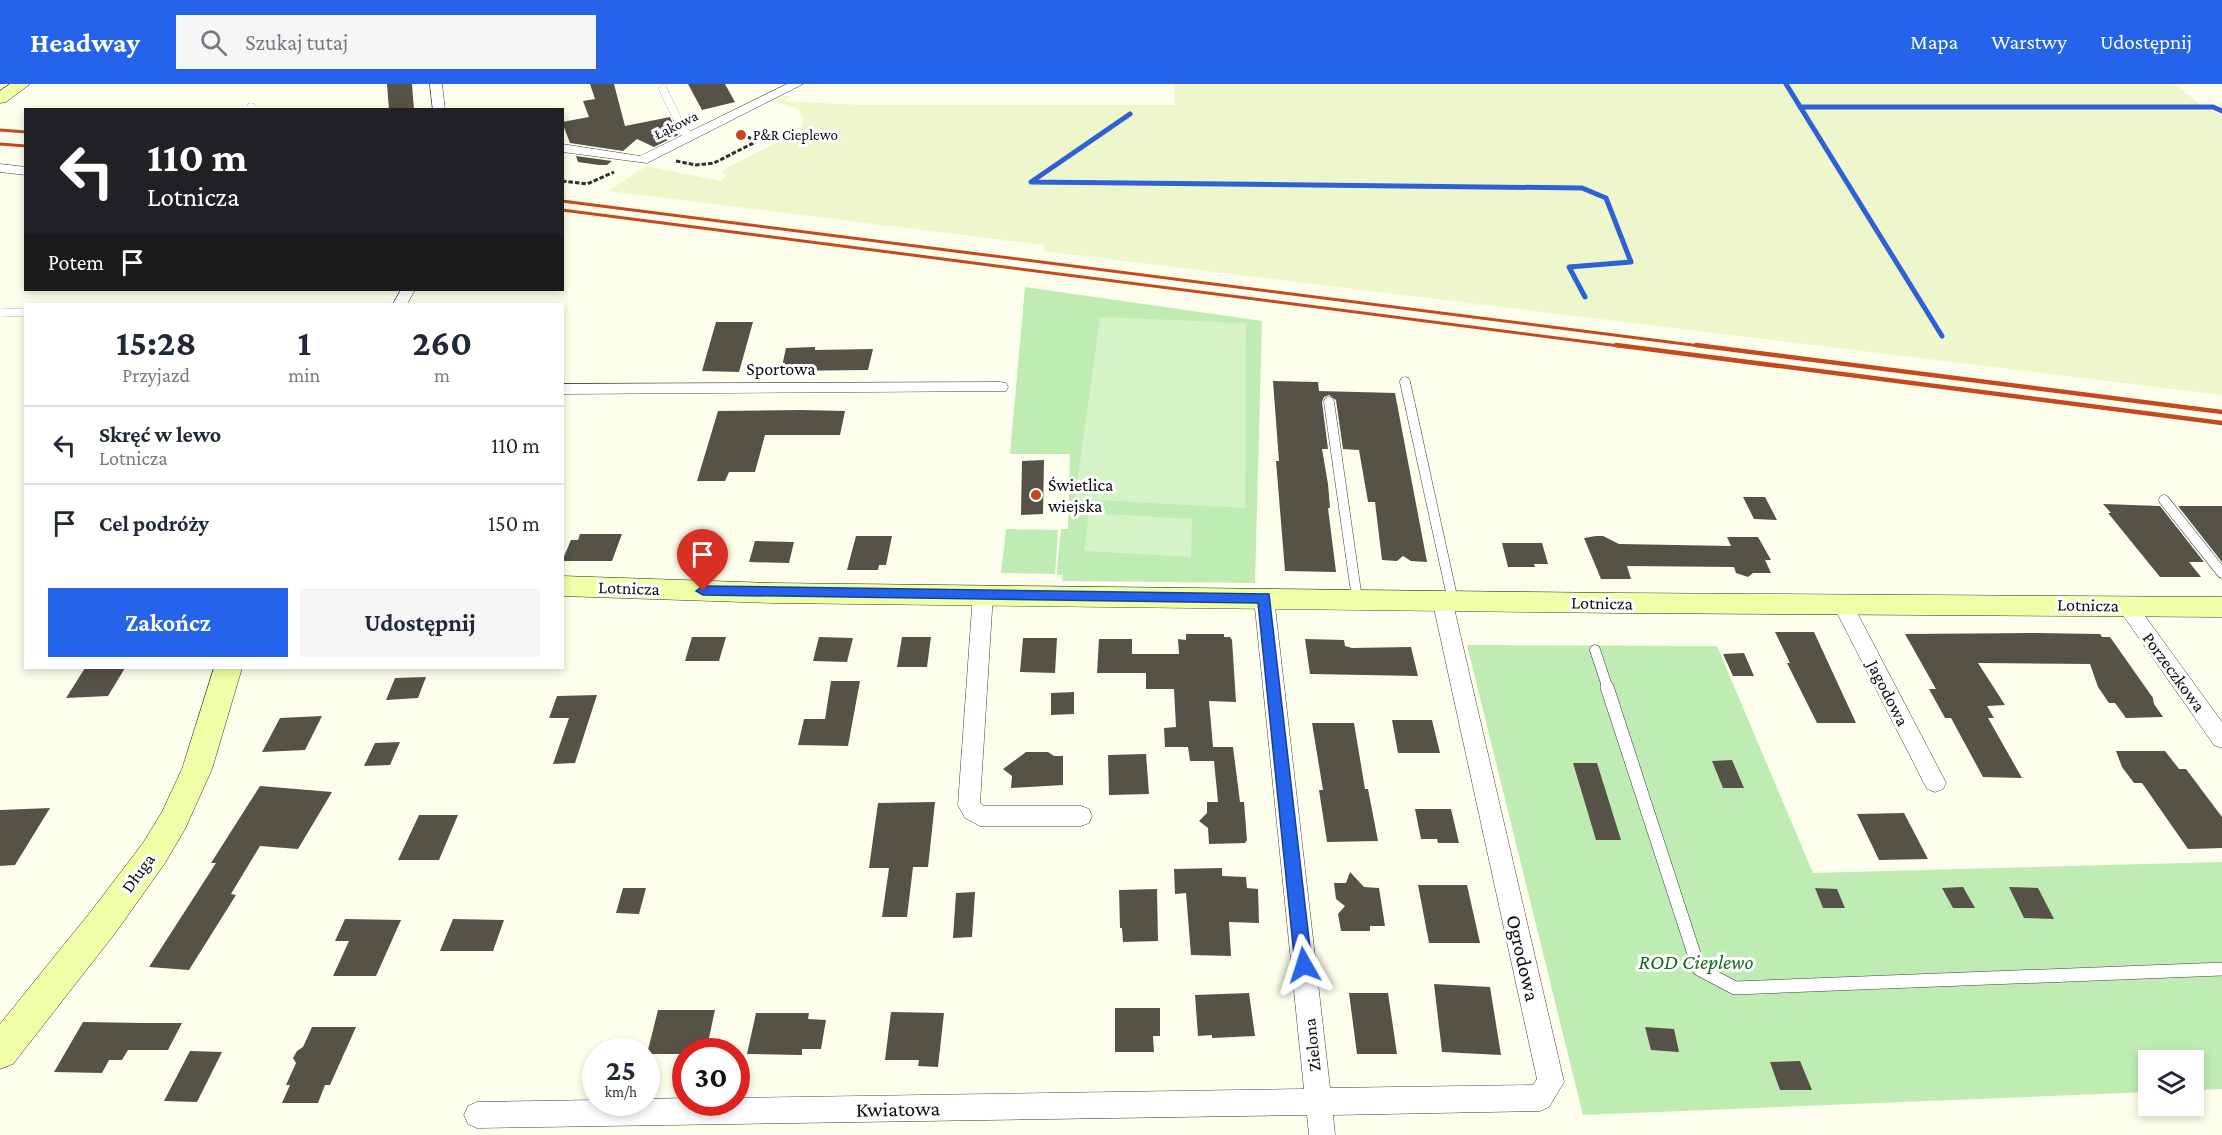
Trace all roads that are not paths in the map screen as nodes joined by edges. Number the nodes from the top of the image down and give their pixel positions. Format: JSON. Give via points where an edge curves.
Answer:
{"nodes":[{"id":1,"x":22,"y":84,"type":"edge"},
{"id":2,"x":436,"y":84,"type":"edge"},
{"id":3,"x":797,"y":84,"type":"edge"},
{"id":4,"x":663,"y":89,"type":"dead end"},
{"id":5,"x":2,"y":97,"type":"edge"},
{"id":6,"x":439,"y":108,"type":"edge"},
{"id":7,"x":692,"y":136,"type":"junction"},
{"id":8,"x":564,"y":148,"type":"edge"},
{"id":9,"x":0,"y":168,"type":"edge"},
{"id":10,"x":24,"y":171,"type":"edge"},
{"id":11,"x":24,"y":312,"type":"edge"},
{"id":12,"x":0,"y":313,"type":"edge"},
{"id":13,"x":1405,"y":382,"type":"dead end"},
{"id":14,"x":1000,"y":387,"type":"dead end"},
{"id":15,"x":564,"y":389,"type":"edge"},
{"id":16,"x":1329,"y":402,"type":"dead end"},
{"id":17,"x":2164,"y":500,"type":"dead end"},
{"id":18,"x":2222,"y":573,"type":"edge"},
{"id":19,"x":564,"y":586,"type":"edge"},
{"id":20,"x":983,"y":594,"type":"junction"},
{"id":21,"x":1264,"y":598,"type":"junction"},
{"id":22,"x":1357,"y":599,"type":"junction"},
{"id":23,"x":1447,"y":600,"type":"junction"},
{"id":24,"x":1842,"y":603,"type":"junction"},
{"id":25,"x":2127,"y":606,"type":"junction"},
{"id":26,"x":2222,"y":607,"type":"edge"},
{"id":27,"x":1595,"y":650,"type":"dead end"},
{"id":28,"x":228,"y":669,"type":"edge"},
{"id":29,"x":2222,"y":739,"type":"edge"},
{"id":30,"x":1935,"y":783,"type":"dead end"},
{"id":31,"x":1081,"y":816,"type":"dead end"},
{"id":32,"x":2222,"y":969,"type":"edge"},
{"id":33,"x":0,"y":1052,"type":"edge"},
{"id":34,"x":1319,"y":1103,"type":"junction"},
{"id":35,"x":477,"y":1115,"type":"dead end"},
{"id":36,"x":1322,"y":1135,"type":"edge"}],
"edges":[{"from":1,"to":5,"type":"street"},
{"from":2,"to":6,"type":"street"},
{"from":3,"to":7,"type":"street","name":"Łąkowa"},
{"from":4,"to":7,"type":"lane","via":[[683,131]]},
{"from":7,"to":8,"type":"street","name":"Łąkowa","via":[[642,160]]},
{"from":9,"to":10,"type":"street"},
{"from":11,"to":12,"type":"lane"},
{"from":13,"to":23,"type":"lane"},
{"from":14,"to":15,"type":"street","name":"Sportowa"},
{"from":16,"to":22,"type":"lane"},
{"from":17,"to":18,"type":"lane"},
{"from":19,"to":20,"type":"street","name":"Lotnicza"},
{"from":20,"to":21,"type":"street","name":"Lotnicza"},
{"from":20,"to":31,"type":"street","via":[[969,805],[980,816]]},
{"from":21,"to":22,"type":"street","name":"Lotnicza"},
{"from":21,"to":34,"type":"street","name":"Zielona"},
{"from":22,"to":23,"type":"street","name":"Lotnicza"},
{"from":23,"to":24,"type":"street","name":"Lotnicza"},
{"from":23,"to":34,"type":"street","name":"Ogrodowa","via":[[1551,1082],[1540,1098]]},
{"from":24,"to":25,"type":"street","name":"Lotnicza"},
{"from":24,"to":30,"type":"street","name":"Jagodowa"},
{"from":25,"to":26,"type":"street","name":"Lotnicza"},
{"from":25,"to":29,"type":"street","name":"Porzeczkowa"},
{"from":27,"to":32,"type":"lane","via":[[1699,969],[1735,988]]},
{"from":28,"to":33,"type":"street","name":"Długa","via":[[197,769],[174,820],[104,921]]},
{"from":34,"to":35,"type":"street","name":"Kwiatowa"},
{"from":34,"to":36,"type":"street","name":"Zielona"}]}
